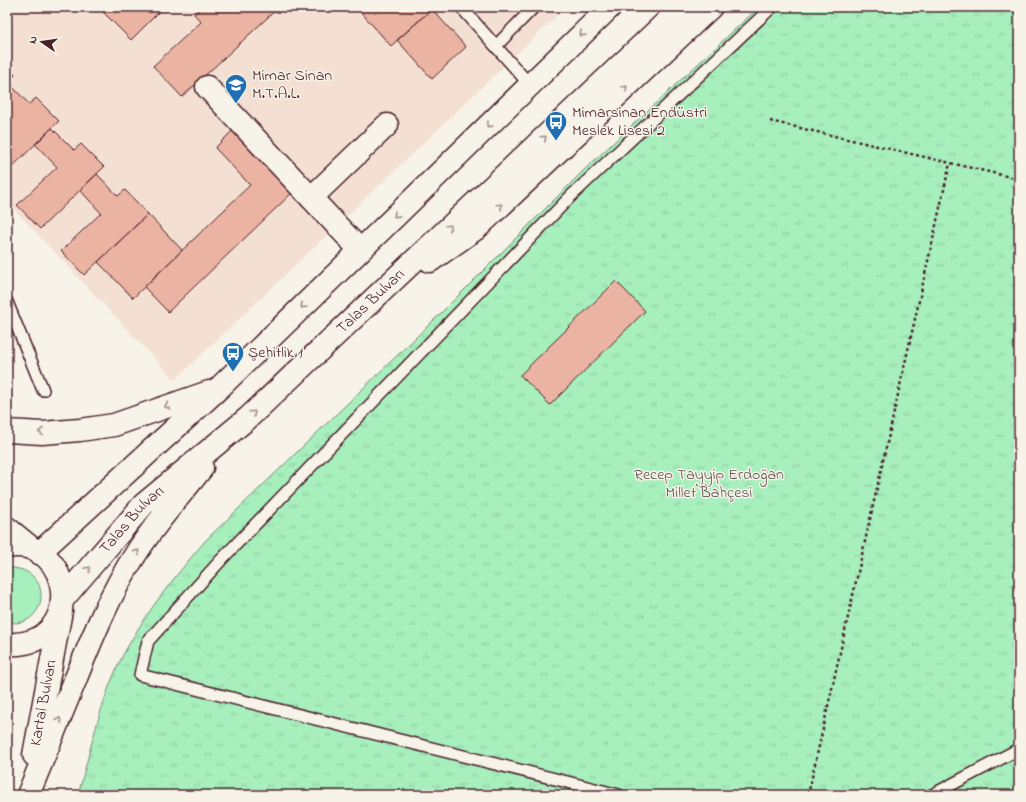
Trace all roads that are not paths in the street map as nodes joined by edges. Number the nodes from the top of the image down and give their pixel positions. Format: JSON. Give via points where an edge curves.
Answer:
{"nodes":[{"id":1,"x":461,"y":7,"type":"edge"},
{"id":2,"x":534,"y":7,"type":"edge"},
{"id":3,"x":610,"y":7,"type":"edge"},
{"id":4,"x":682,"y":7,"type":"edge"},
{"id":5,"x":711,"y":7,"type":"edge"},
{"id":6,"x":772,"y":7,"type":"edge"},
{"id":7,"x":496,"y":46,"type":"junction"},
{"id":8,"x":530,"y":85,"type":"junction"},
{"id":9,"x":206,"y":87,"type":"dead end"},
{"id":10,"x":388,"y":125,"type":"dead end"},
{"id":11,"x":311,"y":198,"type":"junction"},
{"id":12,"x":360,"y":250,"type":"junction"},
{"id":13,"x":7,"y":302,"type":"edge"},
{"id":14,"x":368,"y":304,"type":"junction"},
{"id":15,"x":218,"y":389,"type":"junction"},
{"id":16,"x":43,"y":390,"type":"dead end"},
{"id":17,"x":236,"y":428,"type":"junction"},
{"id":18,"x":7,"y":431,"type":"edge"},
{"id":19,"x":7,"y":528,"type":"edge"},
{"id":20,"x":7,"y":547,"type":"edge"},
{"id":21,"x":37,"y":552,"type":"junction"},
{"id":22,"x":62,"y":605,"type":"junction"},
{"id":23,"x":7,"y":644,"type":"edge"},
{"id":24,"x":1019,"y":749,"type":"edge"},
{"id":25,"x":28,"y":795,"type":"edge"},
{"id":26,"x":619,"y":795,"type":"edge"},
{"id":27,"x":932,"y":795,"type":"edge"}],
"edges":[{"from":1,"to":7,"type":"lane"},
{"from":2,"to":7,"type":"lane"},
{"from":3,"to":8,"type":"main road","one_way":true},
{"from":14,"to":4,"type":"main road","name":"Talas Bulvarı","one_way":true},
{"from":14,"to":5,"type":"main road","one_way":true,"via":[[477,228]]},
{"from":6,"to":26,"type":"lane","via":[[570,197],[220,560],[148,641],[140,675]]},
{"from":7,"to":8,"type":"lane"},
{"from":8,"to":12,"type":"main road","one_way":true},
{"from":9,"to":11,"type":"main road"},
{"from":10,"to":11,"type":"main road"},
{"from":11,"to":12,"type":"main road"},
{"from":12,"to":15,"type":"main road","one_way":true},
{"from":13,"to":16,"type":"lane"},
{"from":17,"to":14,"type":"main road","name":"Talas Bulvarı","one_way":true},
{"from":15,"to":18,"type":"main road","one_way":true,"via":[[114,424],[42,433]]},
{"from":15,"to":21,"type":"main road"},
{"from":22,"to":17,"type":"main road","name":"Talas Bulvarı","one_way":true,"via":[[143,505]]},
{"from":25,"to":17,"type":"main road","one_way":true,"via":[[103,612],[119,582],[156,524]]},
{"from":19,"to":21,"type":"main road"},
{"from":20,"to":21,"type":"main road","via":[[23,547]]},
{"from":21,"to":22,"type":"main road","via":[[53,565],[59,575],[63,587]]},
{"from":22,"to":23,"type":"main road","name":"Talas Bulvarı","via":[[49,631],[28,643]]},
{"from":22,"to":25,"type":"main road","name":"Kartal Bulvarı"},
{"from":24,"to":27,"type":"lane"}]}
